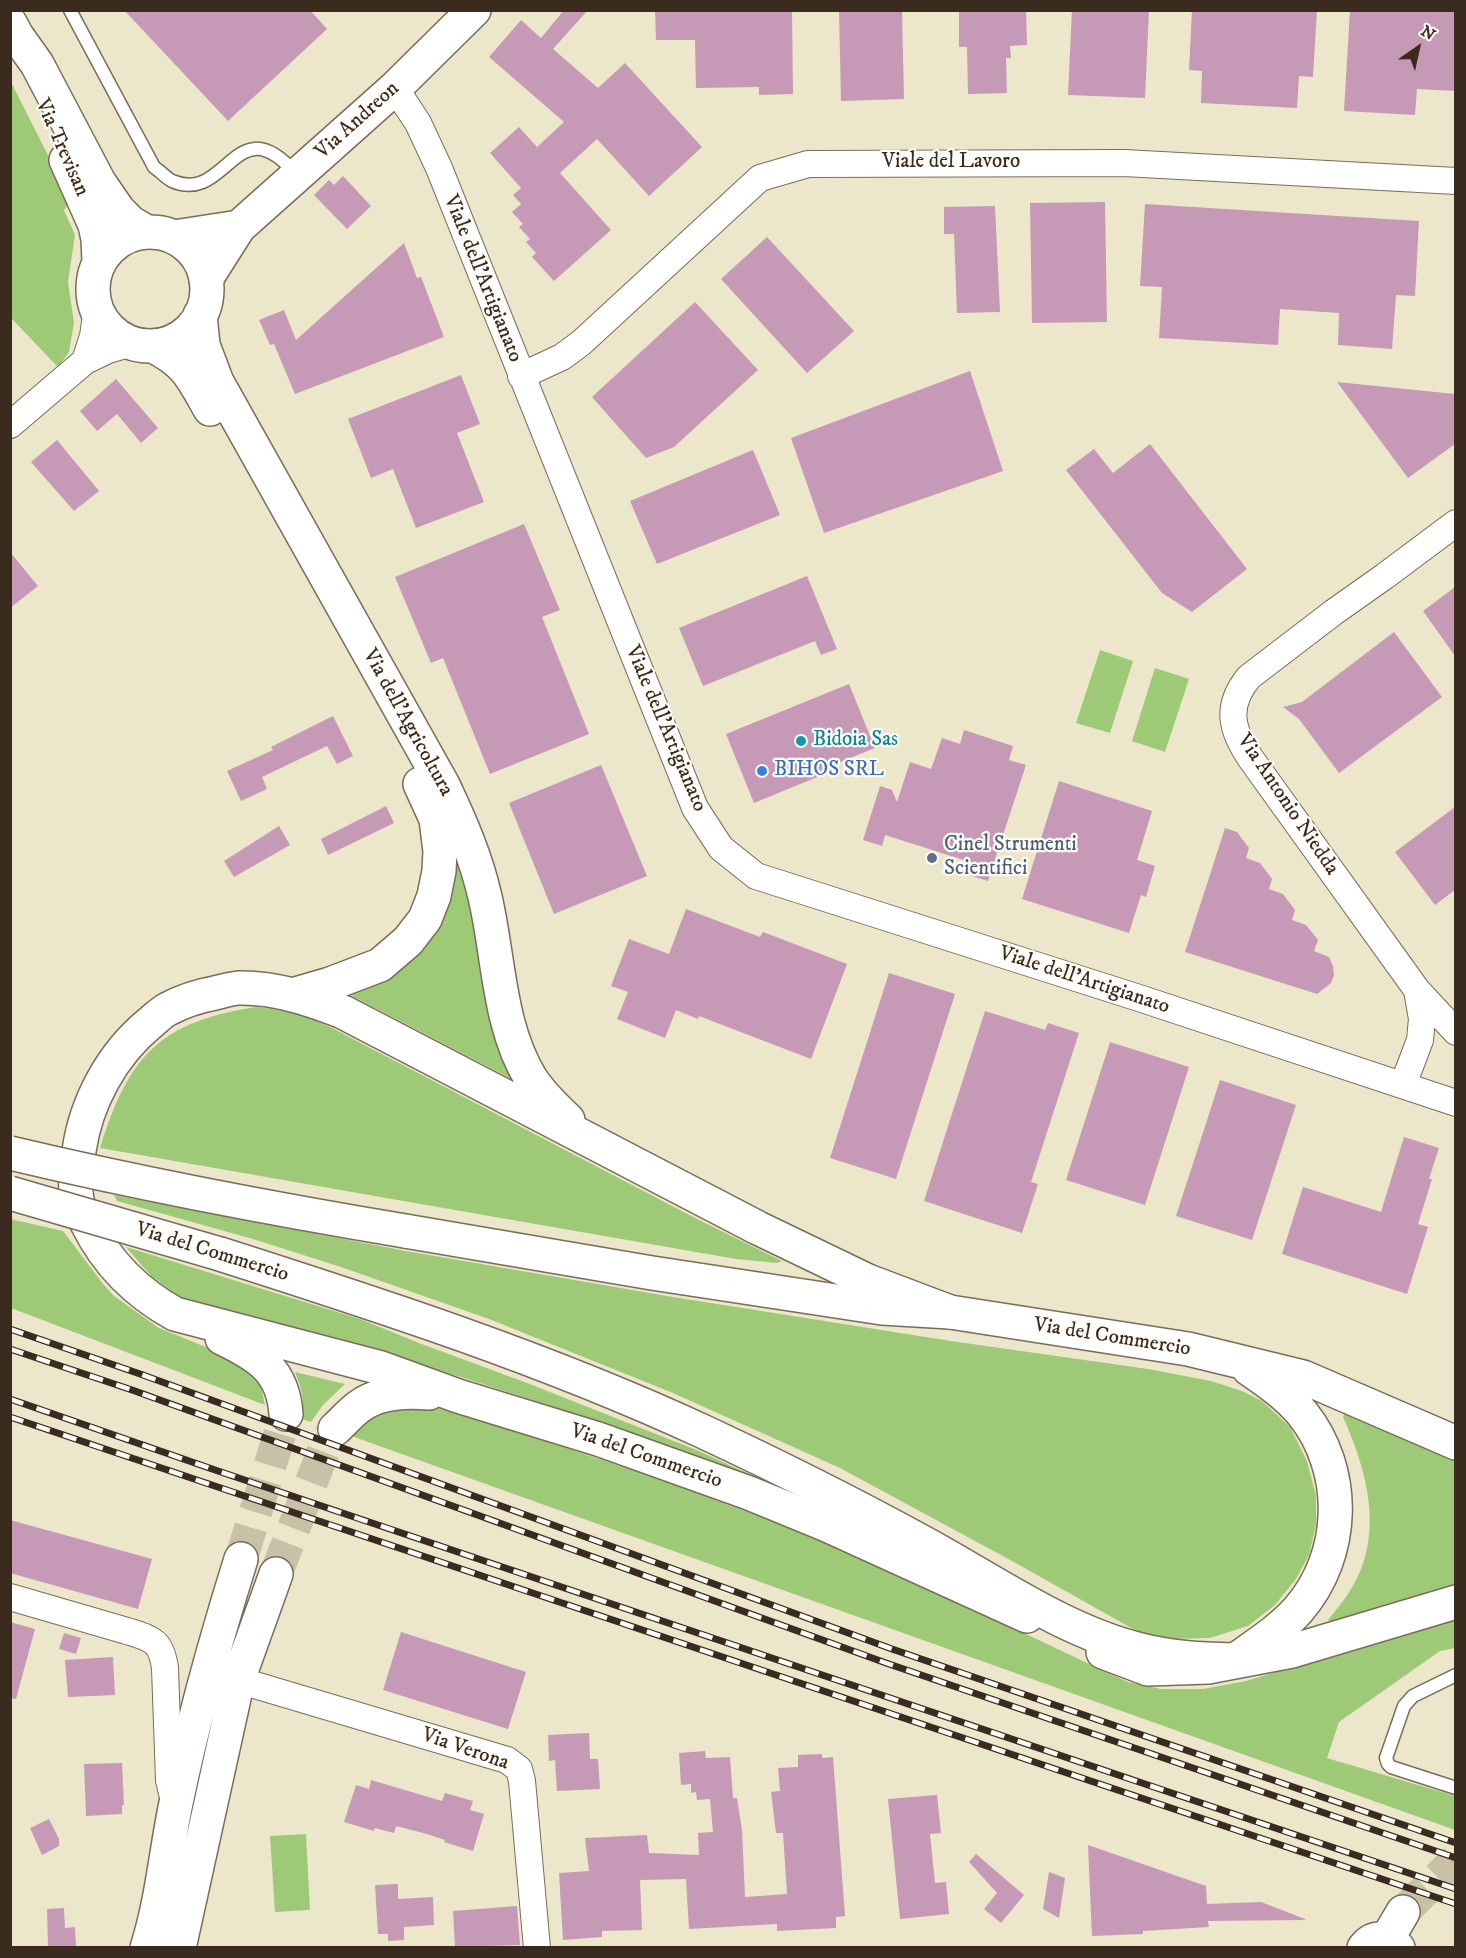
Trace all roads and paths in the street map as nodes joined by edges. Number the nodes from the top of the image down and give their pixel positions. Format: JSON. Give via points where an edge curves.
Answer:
{"nodes":[{"id":1,"x":70,"y":10,"type":"edge"},
{"id":2,"x":474,"y":10,"type":"edge"},
{"id":3,"x":14,"y":29,"type":"edge"},
{"id":4,"x":395,"y":88,"type":"junction"},
{"id":5,"x":297,"y":175,"type":"junction"},
{"id":6,"x":1455,"y":181,"type":"edge"},
{"id":7,"x":239,"y":227,"type":"junction"},
{"id":8,"x":160,"y":234,"type":"junction"},
{"id":9,"x":99,"y":261,"type":"junction"},
{"id":10,"x":206,"y":279,"type":"junction"},
{"id":11,"x":97,"y":309,"type":"junction"},
{"id":12,"x":200,"y":315,"type":"junction"},
{"id":13,"x":142,"y":344,"type":"junction"},
{"id":14,"x":85,"y":361,"type":"junction"},
{"id":15,"x":522,"y":376,"type":"junction"},
{"id":16,"x":10,"y":425,"type":"edge"},
{"id":17,"x":1455,"y":523,"type":"edge"},
{"id":18,"x":1417,"y":990,"type":"junction"},
{"id":19,"x":292,"y":995,"type":"junction"},
{"id":20,"x":1455,"y":1032,"type":"edge"},
{"id":21,"x":1403,"y":1085,"type":"junction"},
{"id":22,"x":1455,"y":1103,"type":"edge"},
{"id":23,"x":586,"y":1138,"type":"junction"},
{"id":24,"x":10,"y":1153,"type":"edge"},
{"id":25,"x":10,"y":1193,"type":"edge"},
{"id":26,"x":950,"y":1312,"type":"junction"},
{"id":27,"x":175,"y":1314,"type":"junction"},
{"id":28,"x":1238,"y":1361,"type":"junction"},
{"id":29,"x":458,"y":1396,"type":"junction"},
{"id":30,"x":286,"y":1414,"type":"tunnel mouth"},
{"id":31,"x":335,"y":1429,"type":"tunnel mouth"},
{"id":32,"x":1455,"y":1443,"type":"edge"},
{"id":33,"x":241,"y":1559,"type":"tunnel mouth"},
{"id":34,"x":276,"y":1574,"type":"tunnel mouth"},
{"id":35,"x":10,"y":1597,"type":"edge"},
{"id":36,"x":1455,"y":1602,"type":"edge"},
{"id":37,"x":1234,"y":1660,"type":"junction"},
{"id":38,"x":1455,"y":1675,"type":"edge"},
{"id":39,"x":238,"y":1680,"type":"junction"},
{"id":40,"x":1455,"y":1788,"type":"edge"},
{"id":41,"x":176,"y":1803,"type":"junction"},
{"id":42,"x":147,"y":1947,"type":"edge"},
{"id":43,"x":179,"y":1947,"type":"edge"},
{"id":44,"x":537,"y":1947,"type":"edge"}],
"edges":[{"from":1,"to":5,"type":"lane","via":[[154,167],[171,180],[186,185],[205,182],[247,150],[261,148],[284,160]]},
{"from":2,"to":4,"type":"main road","name":"Via Andreon"},
{"from":3,"to":8,"type":"main road","name":"Via Trevisan","via":[[119,211],[131,223]]},
{"from":3,"to":9,"type":"main road","name":"Via Trevisan","via":[[26,69],[95,225]]},
{"from":4,"to":5,"type":"main road","name":"Via Andreon"},
{"from":4,"to":15,"type":"street","name":"Viale dell'Artigianato","via":[[418,123],[439,168]]},
{"from":5,"to":7,"type":"main road","name":"Via Andreon"},
{"from":6,"to":15,"type":"street","name":"Viale del Lavoro","via":[[1124,163],[807,164],[760,178],[581,343]]},
{"from":7,"to":8,"type":"main road"},
{"from":7,"to":10,"type":"main road","name":"Via Andreon"},
{"from":8,"to":9,"type":"main road","via":[[134,234],[121,239]]},
{"from":8,"to":10,"type":"main road","via":[[186,244],[196,254]]},
{"from":9,"to":11,"type":"main road","via":[[93,284]]},
{"from":10,"to":12,"type":"main road","via":[[207,293]]},
{"from":11,"to":13,"type":"main road","via":[[114,333]]},
{"from":11,"to":14,"type":"street"},
{"from":12,"to":13,"type":"main road","via":[[179,338],[166,344]]},
{"from":12,"to":23,"type":"main road","name":"Via dell'Agricoltura","via":[[203,345],[218,382],[462,824],[485,898],[505,1007],[523,1064],[550,1103]]},
{"from":13,"to":14,"type":"street","via":[[108,350]]},
{"from":13,"to":19,"type":"main road","name":"Via dell'Agricoltura","via":[[180,362],[194,381],[390,728],[436,819],[440,861],[434,896],[424,920],[408,941],[380,965]]},
{"from":14,"to":16,"type":"street"},
{"from":15,"to":21,"type":"street","name":"Viale dell'Artigianato","via":[[695,807],[722,848],[756,876]]},
{"from":17,"to":18,"type":"street","name":"Via Antonio Niedda","via":[[1253,673],[1234,700],[1235,728],[1242,745]]},
{"from":18,"to":20,"type":"street","name":"Via Antonio Niedda"},
{"from":18,"to":21,"type":"street","name":"Via Antonio Niedda","via":[[1422,1019],[1420,1040]]},
{"from":19,"to":23,"type":"main road","name":"Via del Commercio","via":[[343,1012]]},
{"from":19,"to":27,"type":"main road","name":"Via del Commercio","via":[[236,988],[167,1009],[133,1036],[91,1107],[81,1135],[76,1173],[77,1201],[82,1214],[98,1246],[117,1270]]},
{"from":21,"to":22,"type":"street","name":"Viale dell'Artigianato"},
{"from":23,"to":26,"type":"main road","name":"Via del Commercio","via":[[824,1260]]},
{"from":24,"to":26,"type":"main road","name":"Via del Commercio","bridge":true,"via":[[281,1210],[652,1273],[871,1306]]},
{"from":25,"to":37,"type":"main road","name":"Via del Commercio","bridge":true,"via":[[220,1254],[522,1356],[699,1430],[801,1479],[1104,1639],[1176,1657]]},
{"from":26,"to":28,"type":"main road","name":"Via del Commercio","via":[[1188,1349]]},
{"from":27,"to":29,"type":"main road","name":"Via del Commercio","via":[[381,1368]]},
{"from":27,"to":30,"type":"main road","via":[[247,1351],[272,1371],[285,1398]]},
{"from":28,"to":32,"type":"main road","name":"Via del Commercio","via":[[1303,1377]]},
{"from":28,"to":37,"type":"main road","name":"Via del Commercio","via":[[1291,1401],[1312,1428],[1330,1467],[1336,1515],[1328,1558],[1310,1593],[1282,1626]]},
{"from":29,"to":31,"type":"main road","via":[[396,1392],[379,1396],[360,1405]]},
{"from":29,"to":37,"type":"main road","name":"Via del Commercio","via":[[598,1439],[749,1493],[1082,1644],[1148,1669],[1208,1667]]},
{"from":33,"to":41,"type":"main road","via":[[210,1661]]},
{"from":34,"to":39,"type":"main road"},
{"from":35,"to":41,"type":"street","via":[[127,1631],[159,1646],[165,1668],[170,1791]]},
{"from":36,"to":37,"type":"main road","name":"Via del Commercio","via":[[1292,1651]]},
{"from":38,"to":40,"type":"lane","via":[[1413,1696],[1404,1706],[1386,1758],[1391,1767]]},
{"from":39,"to":43,"type":"main road"},
{"from":39,"to":44,"type":"street","name":"Via Verona","via":[[507,1760],[519,1768]]},
{"from":41,"to":42,"type":"main road","via":[[154,1928]]}]}
